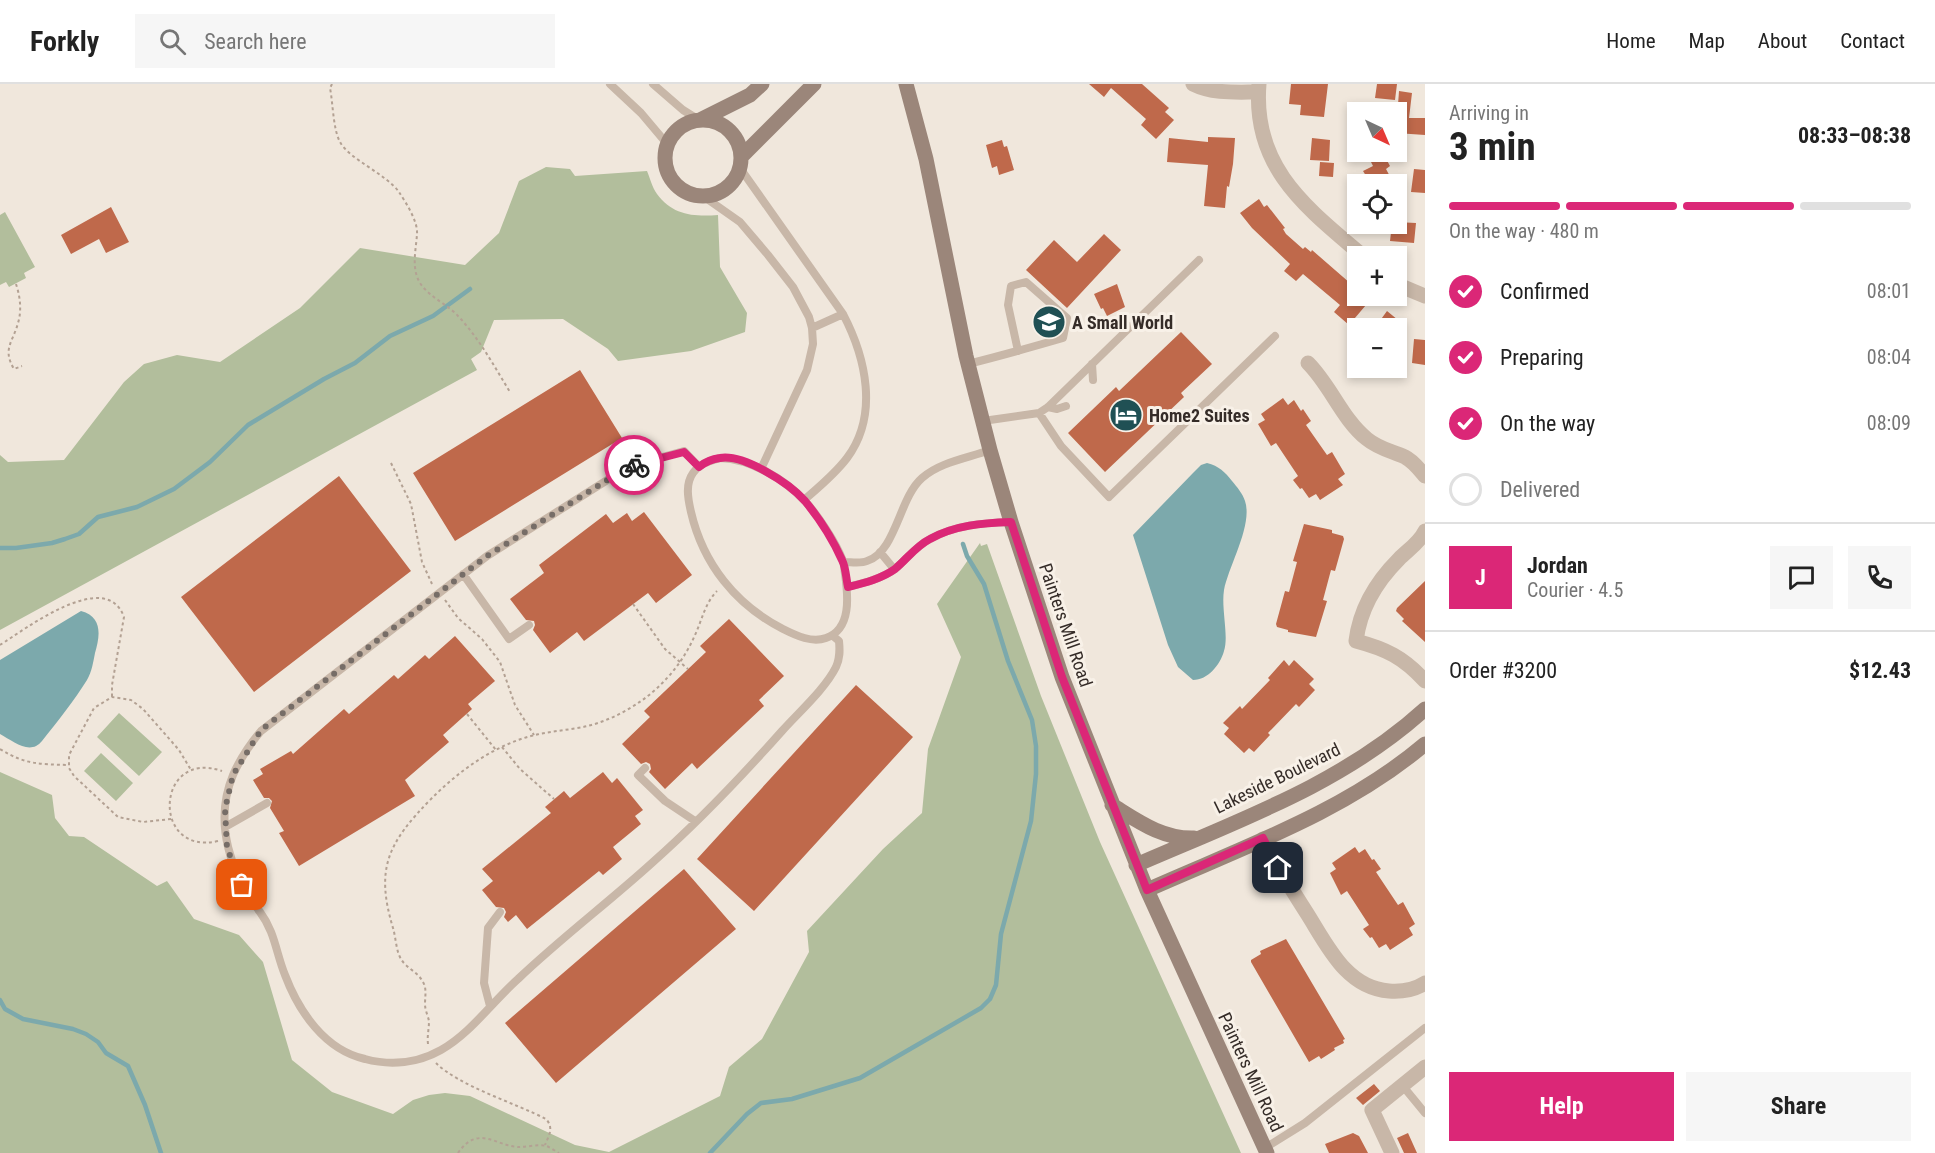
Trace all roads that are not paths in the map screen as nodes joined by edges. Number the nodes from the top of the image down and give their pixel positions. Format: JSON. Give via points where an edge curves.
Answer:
{"nodes":[{"id":1,"x":610,"y":84,"type":"edge"},
{"id":2,"x":653,"y":84,"type":"edge"},
{"id":3,"x":762,"y":84,"type":"edge"},
{"id":4,"x":814,"y":84,"type":"edge"},
{"id":5,"x":906,"y":84,"type":"edge"},
{"id":6,"x":1193,"y":84,"type":"edge"},
{"id":7,"x":1258,"y":88,"type":"edge"},
{"id":8,"x":699,"y":120,"type":"junction"},
{"id":9,"x":668,"y":146,"type":"junction"},
{"id":10,"x":741,"y":163,"type":"junction"},
{"id":11,"x":703,"y":196,"type":"junction"},
{"id":12,"x":1351,"y":246,"type":"edge"},
{"id":13,"x":1199,"y":260,"type":"dead end"},
{"id":14,"x":1407,"y":289,"type":"edge"},
{"id":15,"x":1425,"y":296,"type":"edge"},
{"id":16,"x":843,"y":314,"type":"junction"},
{"id":17,"x":812,"y":328,"type":"junction"},
{"id":18,"x":1275,"y":336,"type":"dead end"},
{"id":19,"x":1018,"y":351,"type":"junction"},
{"id":20,"x":1308,"y":363,"type":"dead end"},
{"id":21,"x":968,"y":364,"type":"junction"},
{"id":22,"x":1092,"y":364,"type":"junction"},
{"id":23,"x":1093,"y":380,"type":"dead end"},
{"id":24,"x":1066,"y":406,"type":"dead end"},
{"id":25,"x":1048,"y":407,"type":"junction"},
{"id":26,"x":1039,"y":412,"type":"junction"},
{"id":27,"x":983,"y":421,"type":"junction"},
{"id":28,"x":990,"y":450,"type":"junction"},
{"id":29,"x":699,"y":467,"type":"junction"},
{"id":30,"x":760,"y":469,"type":"junction"},
{"id":31,"x":1425,"y":476,"type":"edge"},
{"id":32,"x":804,"y":500,"type":"junction"},
{"id":33,"x":1011,"y":522,"type":"junction"},
{"id":34,"x":1425,"y":531,"type":"edge"},
{"id":35,"x":880,"y":552,"type":"junction"},
{"id":36,"x":844,"y":562,"type":"junction"},
{"id":37,"x":894,"y":569,"type":"junction"},
{"id":38,"x":463,"y":574,"type":"junction"},
{"id":39,"x":848,"y":587,"type":"junction"},
{"id":40,"x":529,"y":625,"type":"dead end"},
{"id":41,"x":833,"y":636,"type":"junction"},
{"id":42,"x":1425,"y":681,"type":"edge"},
{"id":43,"x":1425,"y":709,"type":"edge"},
{"id":44,"x":1425,"y":744,"type":"edge"},
{"id":45,"x":645,"y":768,"type":"dead end"},
{"id":46,"x":267,"y":803,"type":"dead end"},
{"id":47,"x":1112,"y":805,"type":"junction"},
{"id":48,"x":695,"y":821,"type":"junction"},
{"id":49,"x":225,"y":827,"type":"junction"},
{"id":50,"x":1197,"y":838,"type":"junction"},
{"id":51,"x":1263,"y":838,"type":"junction"},
{"id":52,"x":1136,"y":864,"type":"junction"},
{"id":53,"x":1147,"y":890,"type":"junction"},
{"id":54,"x":500,"y":912,"type":"dead end"},
{"id":55,"x":1425,"y":983,"type":"edge"},
{"id":56,"x":490,"y":1005,"type":"junction"},
{"id":57,"x":1425,"y":1028,"type":"edge"},
{"id":58,"x":1425,"y":1067,"type":"edge"},
{"id":59,"x":1402,"y":1085,"type":"junction"},
{"id":60,"x":1425,"y":1113,"type":"edge"},
{"id":61,"x":1266,"y":1151,"type":"edge"},
{"id":62,"x":1392,"y":1153,"type":"edge"}],
"edges":[{"from":1,"to":9,"type":"lane"},
{"from":2,"to":8,"type":"lane"},
{"from":3,"to":8,"type":"main road"},
{"from":4,"to":10,"type":"main road"},
{"from":5,"to":21,"type":"main road","name":"Painters Mill Road","via":[[926,159]]},
{"from":6,"to":7,"type":"street","via":[[1217,91]]},
{"from":7,"to":12,"type":"street","via":[[1261,126],[1276,168],[1312,213]]},
{"from":8,"to":9,"type":"main road","via":[[681,128]]},
{"from":8,"to":10,"type":"main road","via":[[726,128],[738,141]]},
{"from":9,"to":11,"type":"main road","via":[[667,167],[672,180],[688,193]]},
{"from":10,"to":11,"type":"main road","via":[[727,188]]},
{"from":10,"to":16,"type":"lane"},
{"from":11,"to":17,"type":"lane","via":[[740,222],[768,255],[793,287]]},
{"from":13,"to":22,"type":"lane"},
{"from":14,"to":15,"type":"street"},
{"from":16,"to":17,"type":"lane"},
{"from":16,"to":32,"type":"lane","via":[[861,358],[867,399],[864,421],[847,457]]},
{"from":17,"to":30,"type":"lane","via":[[807,370]]},
{"from":18,"to":26,"type":"lane","via":[[1109,497],[1061,446]]},
{"from":19,"to":19,"type":"lane","via":[[1063,338],[1067,318],[1026,282],[1011,286],[1008,305]]},
{"from":19,"to":21,"type":"lane"},
{"from":20,"to":31,"type":"street","via":[[1366,439],[1405,457]]},
{"from":21,"to":27,"type":"main road","name":"Painters Mill Road"},
{"from":22,"to":23,"type":"lane"},
{"from":22,"to":25,"type":"lane"},
{"from":24,"to":25,"type":"lane"},
{"from":25,"to":26,"type":"lane"},
{"from":26,"to":27,"type":"lane"},
{"from":27,"to":28,"type":"main road","name":"Painters Mill Road"},
{"from":28,"to":33,"type":"main road","name":"Painters Mill Road"},
{"from":28,"to":35,"type":"lane","via":[[936,467],[921,478]]},
{"from":29,"to":30,"type":"lane","via":[[720,458]]},
{"from":29,"to":38,"type":"lane","via":[[684,452],[637,464]]},
{"from":29,"to":41,"type":"lane","via":[[687,487],[689,504],[700,541],[726,584],[750,608],[787,631],[819,640]]},
{"from":30,"to":32,"type":"lane"},
{"from":32,"to":36,"type":"lane"},
{"from":33,"to":37,"type":"lane","via":[[982,523],[945,532],[917,547]]},
{"from":33,"to":47,"type":"main road","name":"Painters Mill Road","via":[[1062,677]]},
{"from":34,"to":42,"type":"street","via":[[1376,587],[1358,624],[1356,640],[1395,654]]},
{"from":35,"to":36,"type":"lane","via":[[867,561]]},
{"from":35,"to":37,"type":"lane"},
{"from":36,"to":39,"type":"lane"},
{"from":37,"to":39,"type":"lane"},
{"from":38,"to":40,"type":"lane","via":[[509,639]]},
{"from":38,"to":49,"type":"lane","via":[[261,730],[233,775],[227,792]]},
{"from":39,"to":41,"type":"lane","via":[[847,610]]},
{"from":41,"to":48,"type":"lane","via":[[839,641],[840,651],[835,669]]},
{"from":43,"to":50,"type":"main road","name":"Lakeside Boulevard","via":[[1400,732],[1323,781]]},
{"from":44,"to":51,"type":"main road","via":[[1331,807]]},
{"from":45,"to":48,"type":"lane","via":[[638,775],[665,801]]},
{"from":46,"to":49,"type":"lane"},
{"from":47,"to":50,"type":"main road","via":[[1151,830],[1179,839]]},
{"from":47,"to":52,"type":"main road","name":"Painters Mill Road"},
{"from":48,"to":56,"type":"lane"},
{"from":49,"to":56,"type":"lane","via":[[234,870],[271,928],[294,997],[330,1043],[373,1061],[405,1062],[432,1054],[454,1041]]},
{"from":50,"to":52,"type":"main road","name":"Lakeside Boulevard"},
{"from":51,"to":53,"type":"main road"},
{"from":51,"to":55,"type":"street","via":[[1278,868],[1347,972],[1362,984],[1380,990],[1400,991]]},
{"from":52,"to":53,"type":"main road","name":"Painters Mill Road"},
{"from":53,"to":61,"type":"main road","name":"Painters Mill Road"},
{"from":54,"to":56,"type":"lane","via":[[489,928],[484,983]]},
{"from":57,"to":61,"type":"lane"},
{"from":58,"to":59,"type":"street"},
{"from":59,"to":60,"type":"lane"},
{"from":59,"to":62,"type":"street","via":[[1372,1110]]}]}
